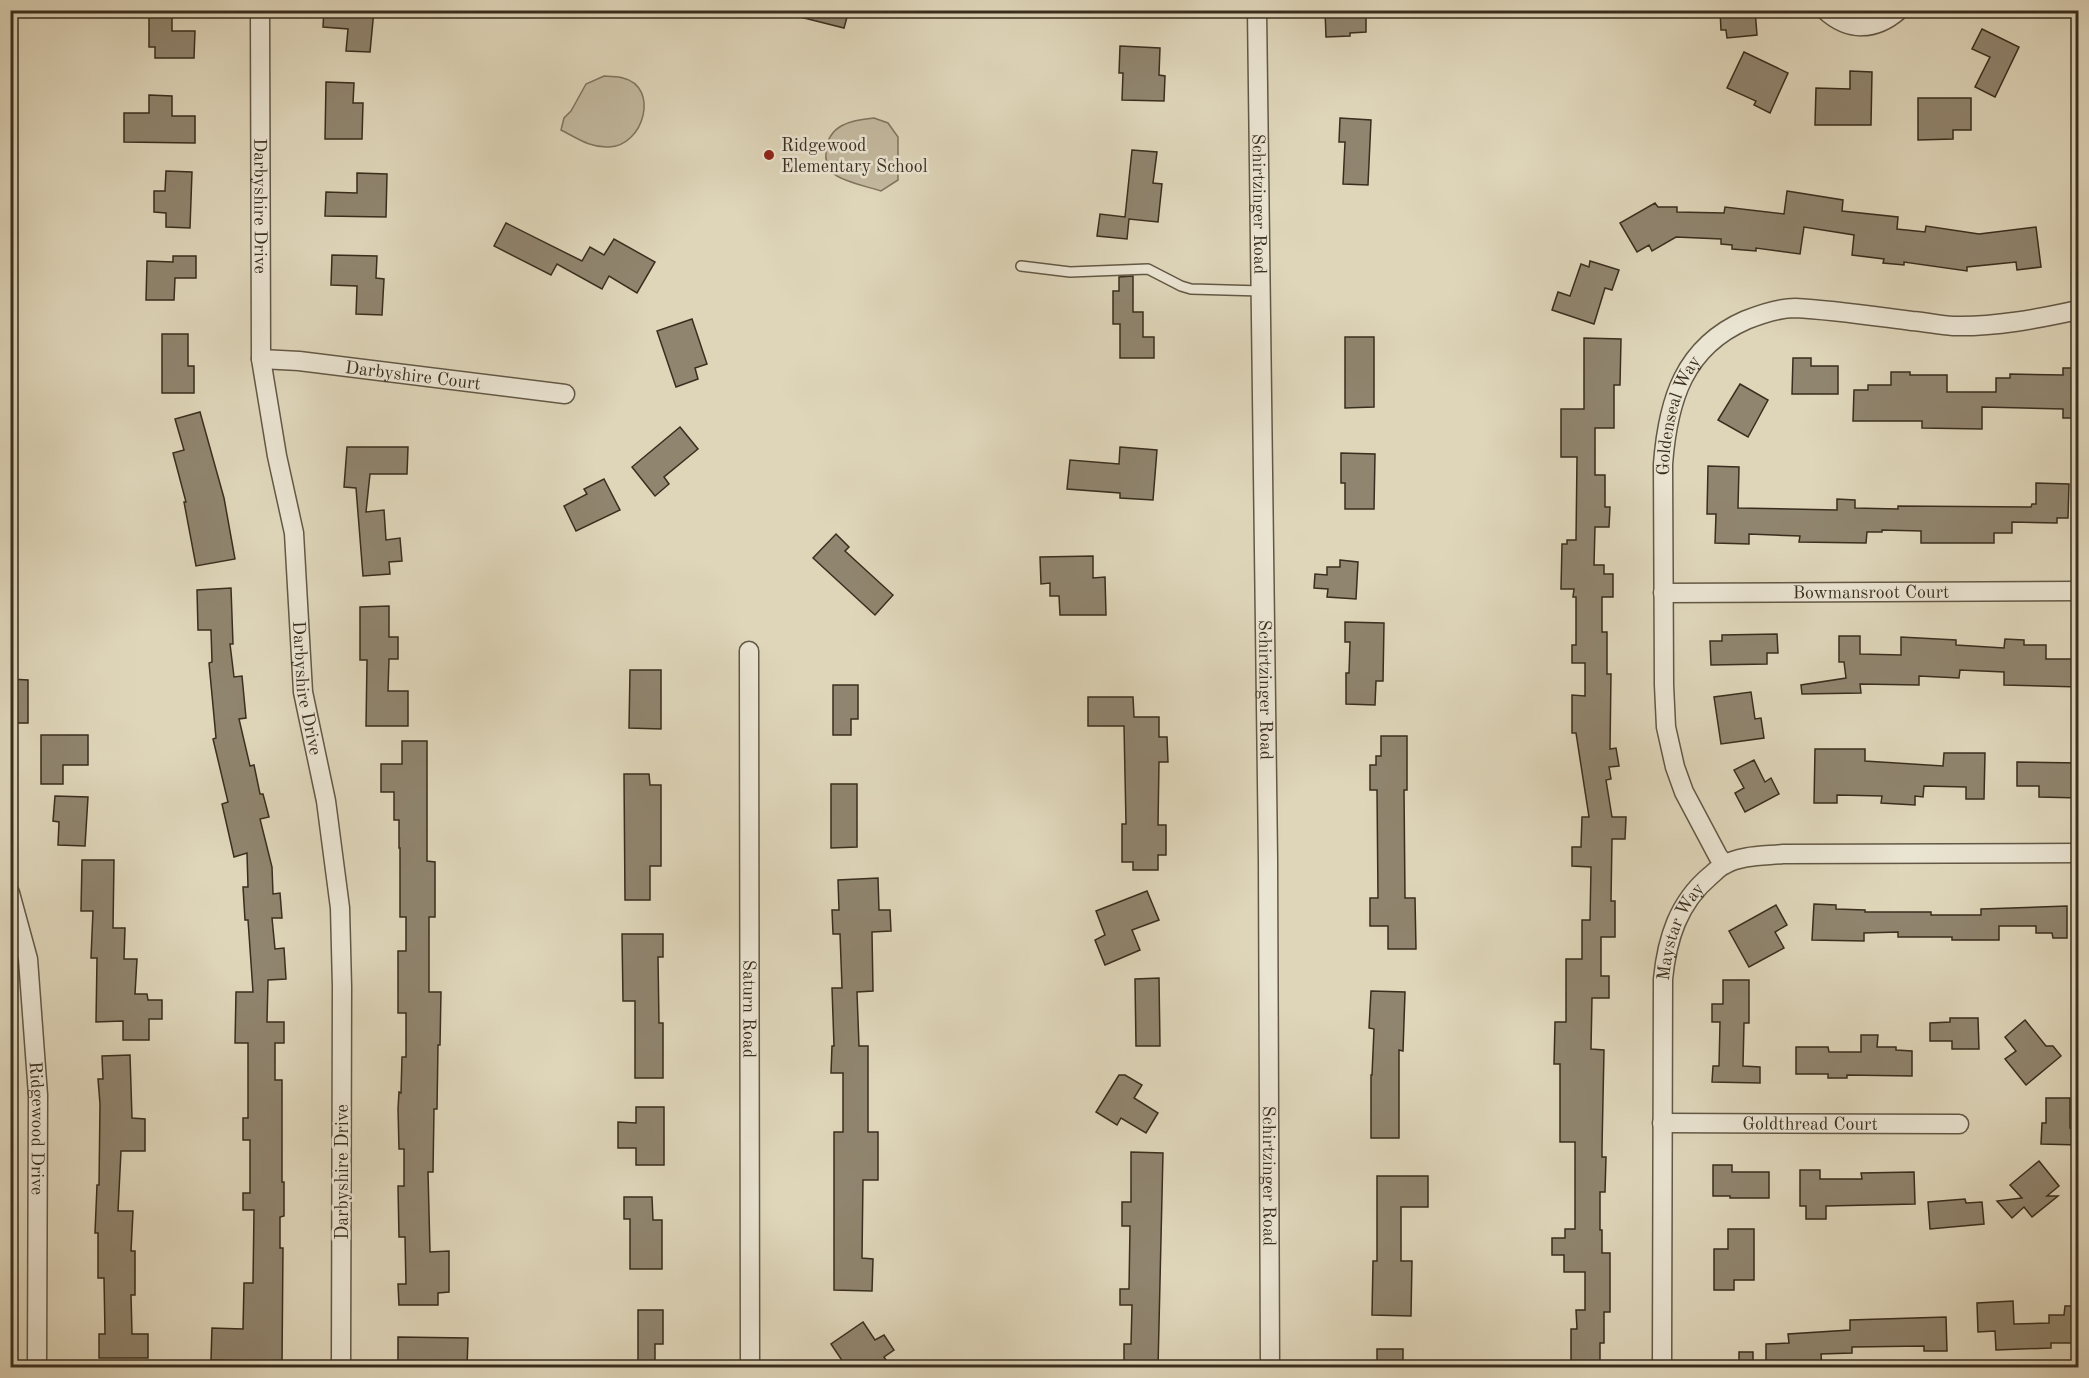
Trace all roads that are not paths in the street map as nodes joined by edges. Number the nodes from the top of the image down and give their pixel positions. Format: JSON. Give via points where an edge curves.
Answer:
{"nodes":[{"id":1,"x":260,"y":10,"type":"edge"},
{"id":2,"x":1257,"y":10,"type":"edge"},
{"id":3,"x":1825,"y":10,"type":"edge"},
{"id":4,"x":1899,"y":11,"type":"edge"},
{"id":5,"x":1021,"y":266,"type":"dead end"},
{"id":6,"x":1261,"y":291,"type":"junction"},
{"id":7,"x":2079,"y":310,"type":"edge"},
{"id":8,"x":261,"y":359,"type":"junction"},
{"id":9,"x":565,"y":394,"type":"dead end"},
{"id":10,"x":2079,"y":591,"type":"edge"},
{"id":11,"x":1663,"y":593,"type":"junction"},
{"id":12,"x":749,"y":651,"type":"dead end"},
{"id":13,"x":2079,"y":853,"type":"edge"},
{"id":14,"x":1724,"y":864,"type":"junction"},
{"id":15,"x":10,"y":893,"type":"edge"},
{"id":16,"x":1662,"y":1123,"type":"junction"},
{"id":17,"x":1959,"y":1124,"type":"dead end"},
{"id":18,"x":37,"y":1368,"type":"edge"},
{"id":19,"x":341,"y":1368,"type":"edge"},
{"id":20,"x":750,"y":1368,"type":"edge"},
{"id":21,"x":1270,"y":1368,"type":"edge"},
{"id":22,"x":1662,"y":1368,"type":"edge"}],
"edges":[{"from":1,"to":8,"type":"street","name":"Darbyshire Drive"},
{"from":2,"to":6,"type":"street","name":"Schirtzinger Road"},
{"from":3,"to":4,"type":"street","via":[[1854,27],[1878,25]]},
{"from":5,"to":6,"type":"lane","via":[[1070,272],[1148,268],[1191,290]]},
{"from":6,"to":21,"type":"street","name":"Schirtzinger Road"},
{"from":7,"to":11,"type":"street","name":"Goldenseal Way","via":[[2008,323],[1952,326],[1792,308],[1760,314],[1730,327],[1706,345],[1684,374],[1665,437]]},
{"from":8,"to":9,"type":"street","name":"Darbyshire Court"},
{"from":8,"to":19,"type":"street","name":"Darbyshire Drive","via":[[294,533],[303,692],[326,801],[340,908]]},
{"from":10,"to":11,"type":"street","name":"Bowmansroot Court"},
{"from":11,"to":14,"type":"street","name":"Goldenseal Way","via":[[1666,727],[1675,767],[1684,792]]},
{"from":12,"to":20,"type":"street","name":"Saturn Road"},
{"from":13,"to":14,"type":"street","name":"Maystar Way","via":[[1783,854]]},
{"from":14,"to":16,"type":"street","name":"Maystar Way","via":[[1684,906],[1665,955]]},
{"from":15,"to":18,"type":"street","name":"Ridgewood Drive","via":[[28,959],[39,1095]]},
{"from":16,"to":17,"type":"street","name":"Goldthread Court"},
{"from":16,"to":22,"type":"street","name":"Maystar Way"}]}
